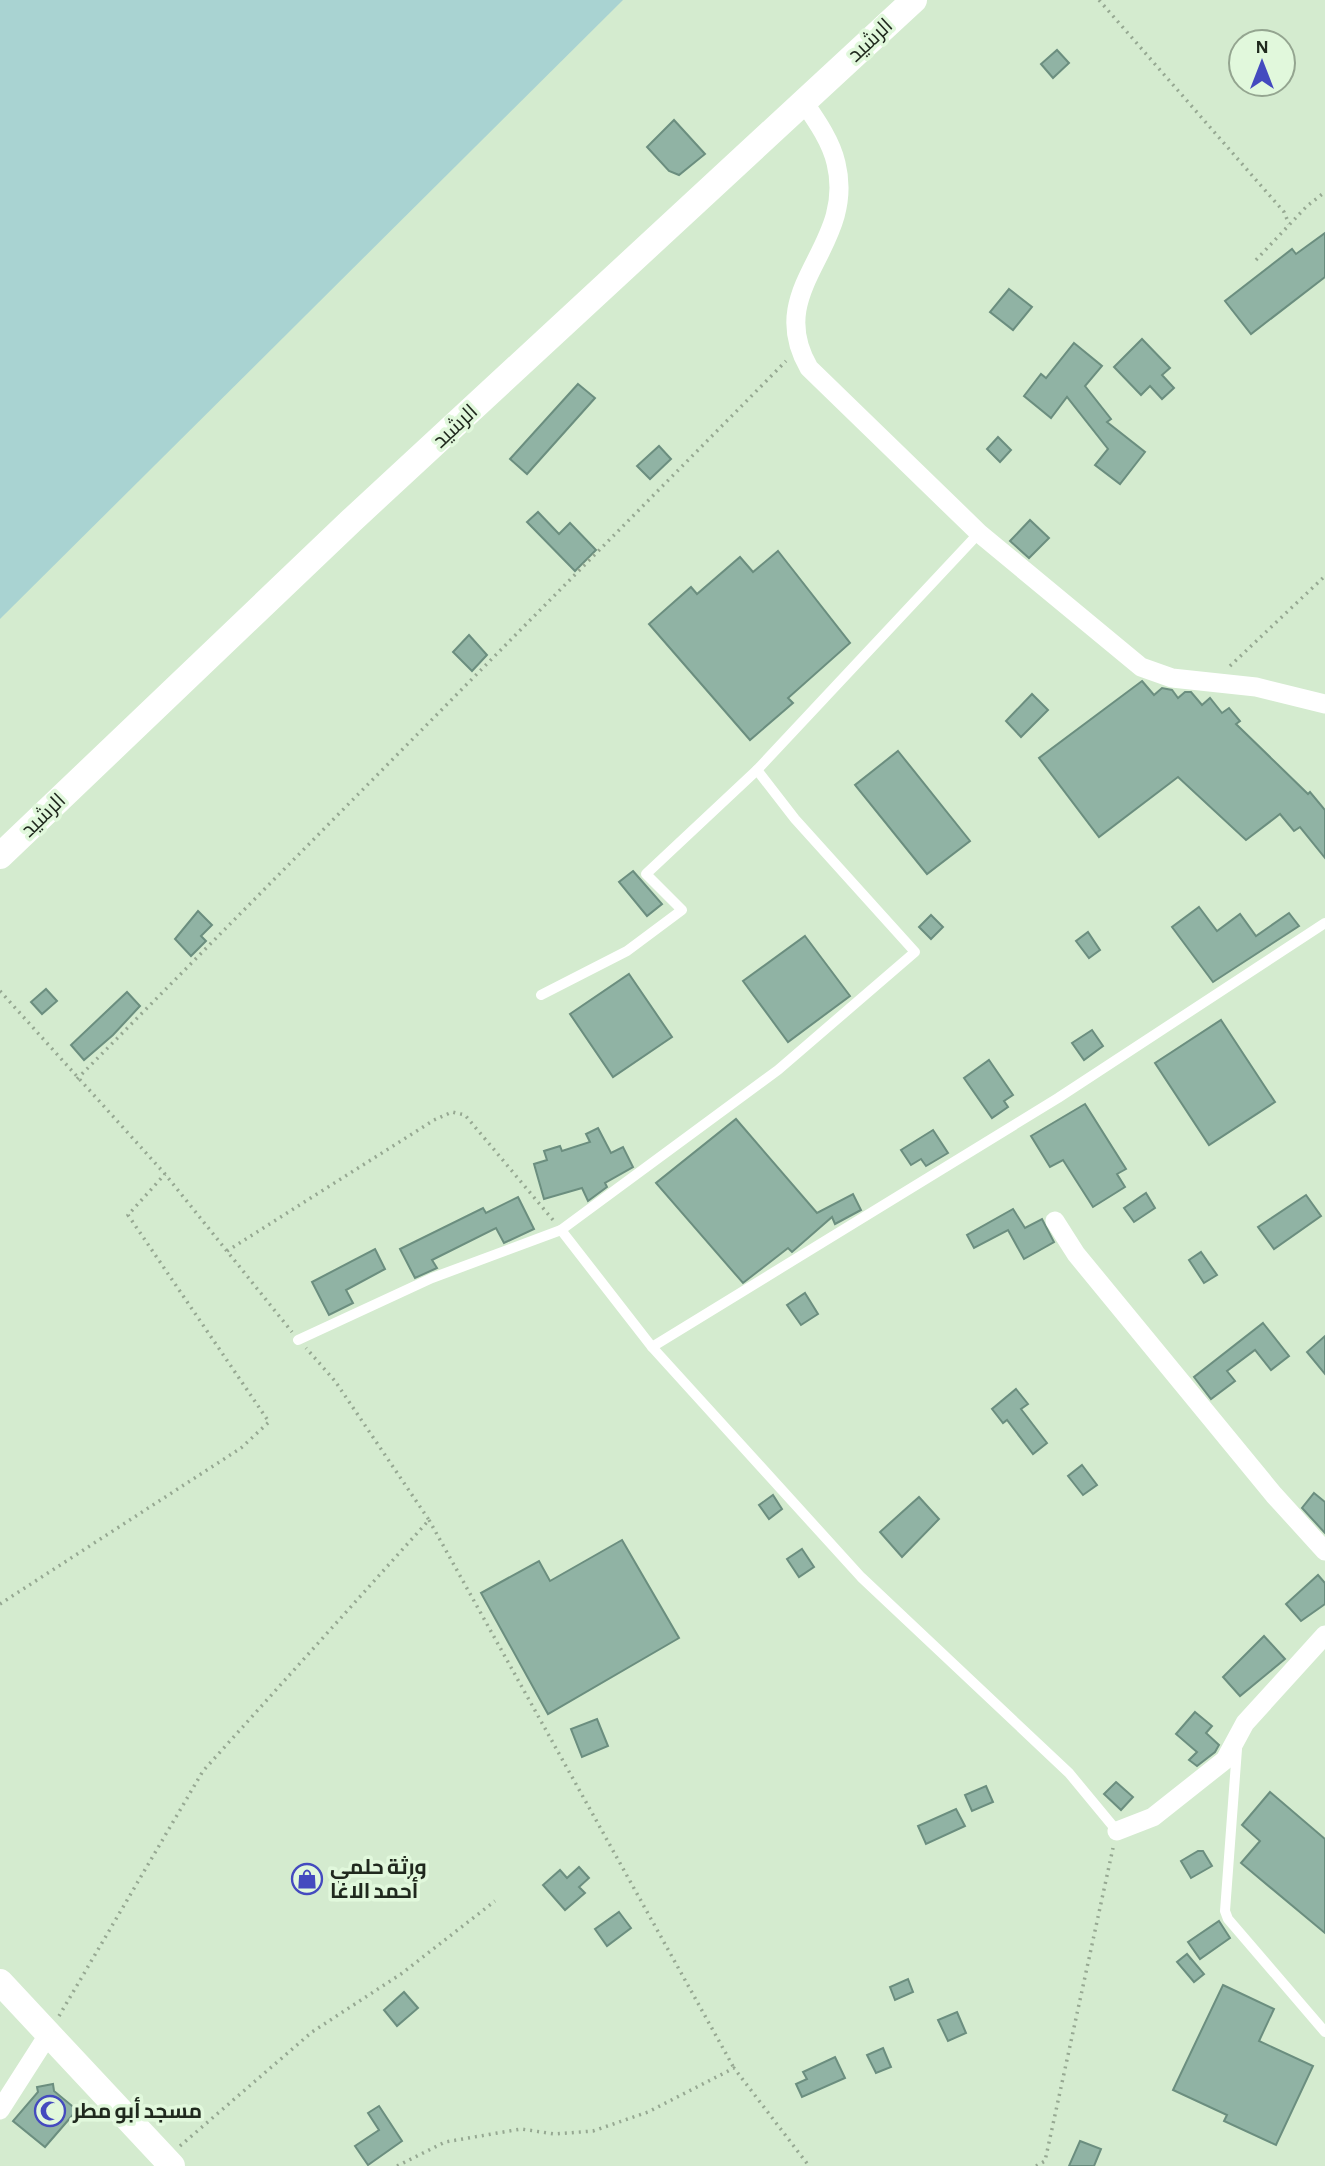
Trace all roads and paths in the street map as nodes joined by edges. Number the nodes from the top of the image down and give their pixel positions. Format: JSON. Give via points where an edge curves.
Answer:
{"nodes":[{"id":1,"x":914,"y":0,"type":"edge"},
{"id":2,"x":1099,"y":0,"type":"edge"},
{"id":3,"x":803,"y":101,"type":"junction"},
{"id":4,"x":1325,"y":192,"type":"edge"},
{"id":5,"x":1289,"y":225,"type":"junction"},
{"id":6,"x":1255,"y":260,"type":"dead end"},
{"id":7,"x":798,"y":349,"type":"junction"},
{"id":8,"x":979,"y":533,"type":"junction"},
{"id":9,"x":1325,"y":576,"type":"edge"},
{"id":10,"x":1213,"y":682,"type":"junction"},
{"id":11,"x":1325,"y":704,"type":"edge"},
{"id":12,"x":758,"y":770,"type":"junction"},
{"id":13,"x":0,"y":856,"type":"edge"},
{"id":14,"x":1325,"y":923,"type":"edge"},
{"id":15,"x":0,"y":991,"type":"edge"},
{"id":16,"x":541,"y":995,"type":"dead end"},
{"id":17,"x":76,"y":1079,"type":"junction"},
{"id":18,"x":165,"y":1174,"type":"junction"},
{"id":19,"x":1055,"y":1221,"type":"dead end"},
{"id":20,"x":561,"y":1230,"type":"junction"},
{"id":21,"x":227,"y":1251,"type":"junction"},
{"id":22,"x":298,"y":1340,"type":"junction"},
{"id":23,"x":652,"y":1347,"type":"junction"},
{"id":24,"x":429,"y":1520,"type":"junction"},
{"id":25,"x":1324,"y":1547,"type":"edge"},
{"id":26,"x":0,"y":1604,"type":"edge"},
{"id":27,"x":1325,"y":1635,"type":"edge"},
{"id":28,"x":1239,"y":1738,"type":"junction"},
{"id":29,"x":1117,"y":1831,"type":"junction"},
{"id":30,"x":495,"y":1901,"type":"dead end"},
{"id":31,"x":0,"y":1982,"type":"edge"},
{"id":32,"x":1325,"y":2032,"type":"edge"},
{"id":33,"x":48,"y":2035,"type":"junction"},
{"id":34,"x":734,"y":2068,"type":"junction"},
{"id":35,"x":0,"y":2110,"type":"edge"},
{"id":36,"x":169,"y":2162,"type":"edge"},
{"id":37,"x":397,"y":2166,"type":"edge"},
{"id":38,"x":809,"y":2166,"type":"edge"},
{"id":39,"x":1035,"y":2166,"type":"edge"}],
"edges":[{"from":1,"to":3,"type":"main road","name":"الرشيد"},
{"from":2,"to":5,"type":"path","via":[[1284,212]]},
{"from":3,"to":7,"type":"street","via":[[836,162],[839,186],[838,209],[827,241],[794,309]]},
{"from":3,"to":13,"type":"main road","name":"الرشيد","via":[[332,539]]},
{"from":4,"to":5,"type":"path"},
{"from":5,"to":6,"type":"path"},
{"from":7,"to":8,"type":"street","via":[[808,368]]},
{"from":7,"to":17,"type":"path"},
{"from":8,"to":10,"type":"street","via":[[1141,667],[1172,678]]},
{"from":8,"to":12,"type":"lane"},
{"from":9,"to":10,"type":"path"},
{"from":10,"to":11,"type":"street"},
{"from":12,"to":16,"type":"lane","via":[[646,874],[682,910],[626,951]]},
{"from":12,"to":20,"type":"lane","via":[[795,819],[915,952],[778,1070]]},
{"from":14,"to":23,"type":"lane","via":[[1058,1098]]},
{"from":15,"to":17,"type":"path"},
{"from":17,"to":18,"type":"path"},
{"from":18,"to":21,"type":"path"},
{"from":18,"to":26,"type":"path","via":[[128,1215],[269,1422],[241,1448]]},
{"from":19,"to":25,"type":"street","via":[[1076,1254],[1167,1366],[1274,1495]]},
{"from":20,"to":21,"type":"path","via":[[465,1115],[452,1112]]},
{"from":20,"to":22,"type":"lane","via":[[432,1278]]},
{"from":20,"to":23,"type":"lane"},
{"from":21,"to":22,"type":"path"},
{"from":22,"to":24,"type":"path","via":[[335,1381]]},
{"from":23,"to":29,"type":"lane","via":[[861,1577],[1069,1773]]},
{"from":24,"to":33,"type":"path","via":[[203,1771]]},
{"from":24,"to":34,"type":"path"},
{"from":27,"to":28,"type":"street","via":[[1245,1723]]},
{"from":28,"to":29,"type":"street","via":[[1225,1760],[1153,1817]]},
{"from":28,"to":32,"type":"lane","via":[[1225,1911]]},
{"from":29,"to":39,"type":"path","via":[[1045,2161]]},
{"from":30,"to":36,"type":"path","via":[[401,1974],[312,2032]]},
{"from":31,"to":33,"type":"main road"},
{"from":33,"to":35,"type":"street"},
{"from":33,"to":36,"type":"main road"},
{"from":34,"to":37,"type":"path","via":[[648,2112],[593,2131],[555,2134],[521,2129],[445,2142]]},
{"from":34,"to":38,"type":"path"}]}
